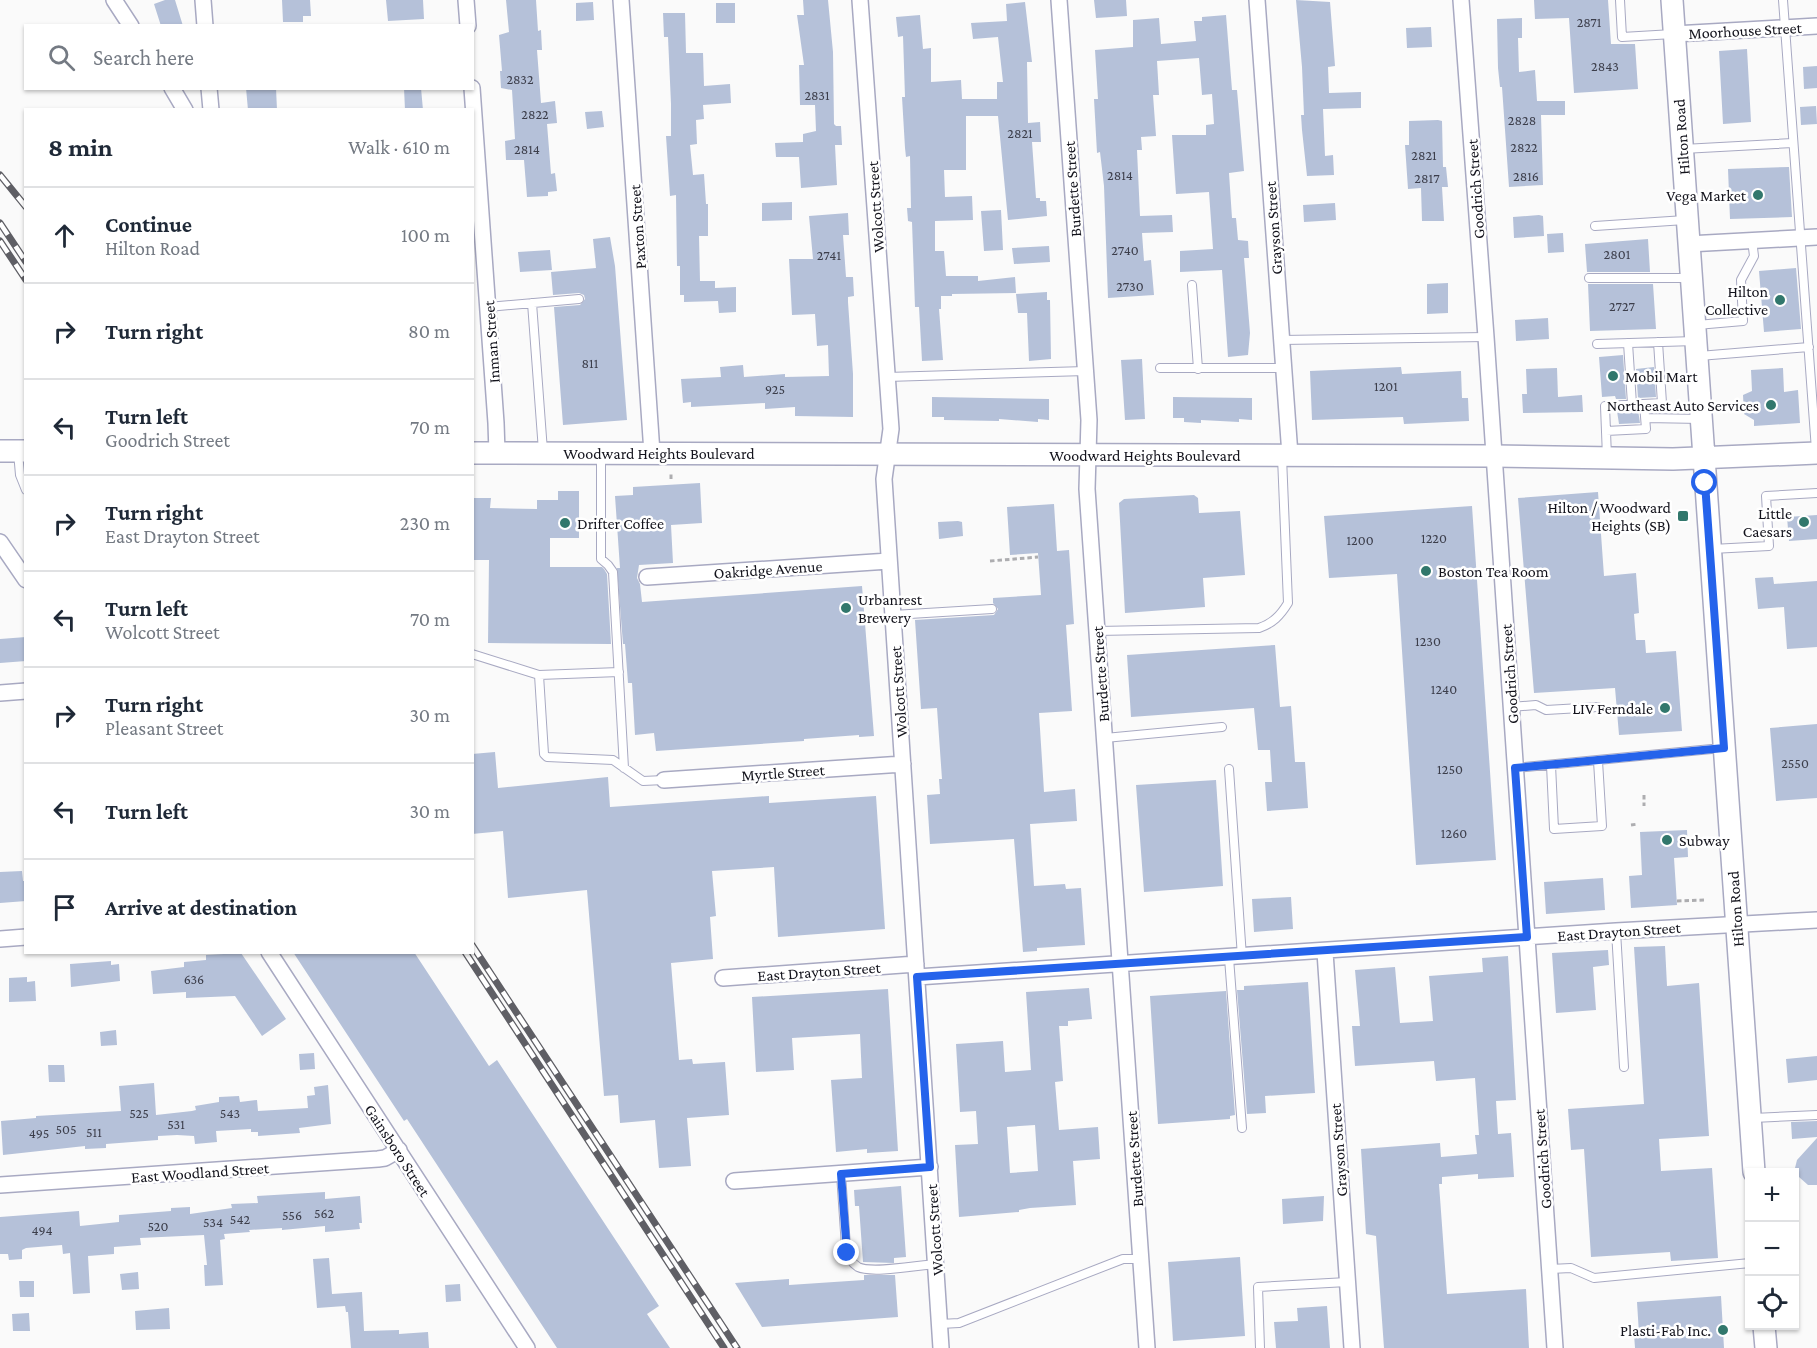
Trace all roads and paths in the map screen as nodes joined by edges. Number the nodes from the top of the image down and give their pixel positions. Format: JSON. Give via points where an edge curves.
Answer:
{"nodes":[{"id":1,"x":114,"y":0,"type":"edge"},
{"id":2,"x":203,"y":0,"type":"edge"},
{"id":3,"x":466,"y":0,"type":"edge"},
{"id":4,"x":621,"y":0,"type":"edge"},
{"id":5,"x":860,"y":0,"type":"edge"},
{"id":6,"x":1059,"y":0,"type":"edge"},
{"id":7,"x":1257,"y":0,"type":"edge"},
{"id":8,"x":1461,"y":0,"type":"edge"},
{"id":9,"x":1620,"y":0,"type":"edge"},
{"id":10,"x":1672,"y":0,"type":"edge"},
{"id":11,"x":1783,"y":0,"type":"edge"},
{"id":12,"x":130,"y":24,"type":"edge"},
{"id":13,"x":205,"y":24,"type":"edge"},
{"id":14,"x":468,"y":24,"type":"edge"},
{"id":15,"x":1817,"y":26,"type":"edge"},
{"id":16,"x":1785,"y":28,"type":"junction"},
{"id":17,"x":1674,"y":34,"type":"junction"},
{"id":18,"x":173,"y":90,"type":"edge"},
{"id":19,"x":209,"y":90,"type":"edge"},
{"id":20,"x":472,"y":90,"type":"edge"},
{"id":21,"x":184,"y":108,"type":"edge"},
{"id":22,"x":211,"y":108,"type":"edge"},
{"id":23,"x":473,"y":108,"type":"edge"},
{"id":24,"x":474,"y":115,"type":"edge"},
{"id":25,"x":1793,"y":143,"type":"junction"},
{"id":26,"x":1682,"y":150,"type":"junction"},
{"id":27,"x":1687,"y":219,"type":"junction"},
{"id":28,"x":1594,"y":226,"type":"dead end"},
{"id":29,"x":1801,"y":237,"type":"junction"},
{"id":30,"x":1817,"y":237,"type":"edge"},
{"id":31,"x":1752,"y":240,"type":"junction"},
{"id":32,"x":1688,"y":244,"type":"junction"},
{"id":33,"x":1589,"y":278,"type":"dead end"},
{"id":34,"x":1691,"y":278,"type":"junction"},
{"id":35,"x":1192,"y":285,"type":"dead end"},
{"id":36,"x":579,"y":299,"type":"dead end"},
{"id":37,"x":532,"y":303,"type":"junction"},
{"id":38,"x":488,"y":307,"type":"junction"},
{"id":39,"x":1486,"y":337,"type":"junction"},
{"id":40,"x":1281,"y":340,"type":"junction"},
{"id":41,"x":1697,"y":341,"type":"junction"},
{"id":42,"x":1658,"y":342,"type":"junction"},
{"id":43,"x":1628,"y":343,"type":"junction"},
{"id":44,"x":1597,"y":344,"type":"dead end"},
{"id":45,"x":1809,"y":347,"type":"junction"},
{"id":46,"x":1160,"y":368,"type":"dead end"},
{"id":47,"x":1283,"y":368,"type":"junction"},
{"id":48,"x":1198,"y":369,"type":"junction"},
{"id":49,"x":1086,"y":371,"type":"junction"},
{"id":50,"x":887,"y":376,"type":"junction"},
{"id":51,"x":1632,"y":404,"type":"junction"},
{"id":52,"x":1644,"y":404,"type":"junction"},
{"id":53,"x":1646,"y":418,"type":"junction"},
{"id":54,"x":1701,"y":419,"type":"junction"},
{"id":55,"x":1606,"y":431,"type":"junction"},
{"id":56,"x":14,"y":451,"type":"edge"},
{"id":57,"x":474,"y":453,"type":"edge"},
{"id":58,"x":497,"y":453,"type":"junction"},
{"id":59,"x":543,"y":453,"type":"junction"},
{"id":60,"x":601,"y":453,"type":"junction"},
{"id":61,"x":652,"y":453,"type":"junction"},
{"id":62,"x":1817,"y":453,"type":"edge"},
{"id":63,"x":888,"y":454,"type":"junction"},
{"id":64,"x":1088,"y":455,"type":"junction"},
{"id":65,"x":1286,"y":455,"type":"junction"},
{"id":66,"x":1494,"y":456,"type":"junction"},
{"id":67,"x":1608,"y":458,"type":"junction"},
{"id":68,"x":1703,"y":458,"type":"junction"},
{"id":69,"x":1817,"y":462,"type":"edge"},
{"id":70,"x":24,"y":485,"type":"edge"},
{"id":71,"x":1817,"y":493,"type":"edge"},
{"id":72,"x":0,"y":542,"type":"edge"},
{"id":73,"x":1710,"y":549,"type":"junction"},
{"id":74,"x":1038,"y":557,"type":"dead end"},
{"id":75,"x":889,"y":561,"type":"junction"},
{"id":76,"x":990,"y":561,"type":"dead end"},
{"id":77,"x":24,"y":577,"type":"edge"},
{"id":78,"x":648,"y":577,"type":"dead end"},
{"id":79,"x":992,"y":609,"type":"dead end"},
{"id":80,"x":893,"y":615,"type":"junction"},
{"id":81,"x":1096,"y":631,"type":"junction"},
{"id":82,"x":474,"y":655,"type":"edge"},
{"id":83,"x":619,"y":672,"type":"junction"},
{"id":84,"x":539,"y":675,"type":"junction"},
{"id":85,"x":24,"y":691,"type":"edge"},
{"id":86,"x":0,"y":693,"type":"edge"},
{"id":87,"x":1511,"y":706,"type":"junction"},
{"id":88,"x":1598,"y":707,"type":"dead end"},
{"id":89,"x":1222,"y":727,"type":"dead end"},
{"id":90,"x":1105,"y":738,"type":"junction"},
{"id":91,"x":1724,"y":748,"type":"junction"},
{"id":92,"x":1598,"y":761,"type":"junction"},
{"id":93,"x":903,"y":764,"type":"junction"},
{"id":94,"x":1551,"y":765,"type":"junction"},
{"id":95,"x":624,"y":768,"type":"junction"},
{"id":96,"x":1515,"y":768,"type":"junction"},
{"id":97,"x":1229,"y":769,"type":"dead end"},
{"id":98,"x":664,"y":780,"type":"joint"},
{"id":99,"x":1644,"y":795,"type":"dead end"},
{"id":100,"x":1644,"y":806,"type":"dead end"},
{"id":101,"x":1638,"y":824,"type":"dead end"},
{"id":102,"x":1631,"y":825,"type":"dead end"},
{"id":103,"x":1704,"y":900,"type":"dead end"},
{"id":104,"x":1679,"y":909,"type":"dead end"},
{"id":105,"x":1817,"y":920,"type":"edge"},
{"id":106,"x":1736,"y":924,"type":"junction"},
{"id":107,"x":1616,"y":931,"type":"junction"},
{"id":108,"x":24,"y":937,"type":"edge"},
{"id":109,"x":1527,"y":937,"type":"junction"},
{"id":110,"x":0,"y":939,"type":"edge"},
{"id":111,"x":1325,"y":952,"type":"junction"},
{"id":112,"x":270,"y":954,"type":"edge"},
{"id":113,"x":1236,"y":957,"type":"junction"},
{"id":114,"x":1120,"y":964,"type":"junction"},
{"id":115,"x":917,"y":971,"type":"junction"},
{"id":116,"x":723,"y":978,"type":"dead end"},
{"id":117,"x":1624,"y":1066,"type":"dead end"},
{"id":118,"x":1817,"y":1115,"type":"edge"},
{"id":119,"x":1751,"y":1119,"type":"junction"},
{"id":120,"x":1242,"y":1128,"type":"dead end"},
{"id":121,"x":399,"y":1150,"type":"junction"},
{"id":122,"x":930,"y":1167,"type":"junction"},
{"id":123,"x":1754,"y":1168,"type":"edge"},
{"id":124,"x":841,"y":1174,"type":"junction"},
{"id":125,"x":734,"y":1181,"type":"dead end"},
{"id":126,"x":0,"y":1185,"type":"edge"},
{"id":127,"x":1141,"y":1258,"type":"junction"},
{"id":128,"x":1745,"y":1263,"type":"edge"},
{"id":129,"x":936,"y":1264,"type":"junction"},
{"id":130,"x":1550,"y":1269,"type":"junction"},
{"id":131,"x":1347,"y":1282,"type":"junction"},
{"id":132,"x":940,"y":1324,"type":"junction"},
{"id":133,"x":1764,"y":1330,"type":"edge"},
{"id":134,"x":527,"y":1348,"type":"edge"},
{"id":135,"x":942,"y":1348,"type":"edge"},
{"id":136,"x":1147,"y":1348,"type":"edge"},
{"id":137,"x":1260,"y":1348,"type":"edge"},
{"id":138,"x":1352,"y":1348,"type":"edge"},
{"id":139,"x":1555,"y":1348,"type":"edge"},
{"id":140,"x":1766,"y":1348,"type":"edge"}],
"edges":[{"from":1,"to":12,"type":"street"},
{"from":2,"to":13,"type":"street"},
{"from":3,"to":14,"type":"street"},
{"from":4,"to":61,"type":"street","name":"Paxton Street"},
{"from":5,"to":50,"type":"street","name":"Wolcott Street"},
{"from":6,"to":49,"type":"street","name":"Burdette Street"},
{"from":7,"to":40,"type":"street","name":"Grayson Street"},
{"from":8,"to":39,"type":"street","name":"Goodrich Street"},
{"from":9,"to":17,"type":"lane","via":[[1622,37]]},
{"from":10,"to":17,"type":"street","name":"Hilton Road"},
{"from":11,"to":16,"type":"lane"},
{"from":15,"to":16,"type":"street","name":"Moorhouse Street"},
{"from":16,"to":17,"type":"street","name":"Moorhouse Street"},
{"from":16,"to":25,"type":"lane"},
{"from":17,"to":26,"type":"street","name":"Hilton Road"},
{"from":18,"to":21,"type":"street"},
{"from":19,"to":22,"type":"street"},
{"from":20,"to":23,"type":"street","name":"Inman Street"},
{"from":24,"to":38,"type":"street","name":"Inman Street"},
{"from":25,"to":26,"type":"lane"},
{"from":25,"to":29,"type":"lane"},
{"from":26,"to":27,"type":"street","name":"Hilton Road"},
{"from":27,"to":28,"type":"lane"},
{"from":27,"to":32,"type":"street","name":"Hilton Road"},
{"from":29,"to":30,"type":"street"},
{"from":29,"to":31,"type":"street"},
{"from":29,"to":45,"type":"lane"},
{"from":31,"to":32,"type":"street"},
{"from":31,"to":41,"type":"lane","via":[[1754,256],[1741,280],[1743,321]]},
{"from":32,"to":34,"type":"street","name":"Hilton Road"},
{"from":33,"to":34,"type":"lane"},
{"from":34,"to":41,"type":"street","name":"Hilton Road"},
{"from":35,"to":48,"type":"lane"},
{"from":36,"to":37,"type":"lane"},
{"from":37,"to":38,"type":"lane"},
{"from":37,"to":59,"type":"lane"},
{"from":38,"to":58,"type":"street","name":"Inman Street"},
{"from":39,"to":40,"type":"lane"},
{"from":39,"to":66,"type":"street","name":"Goodrich Street"},
{"from":40,"to":47,"type":"street","name":"Grayson Street"},
{"from":41,"to":42,"type":"lane"},
{"from":41,"to":45,"type":"lane"},
{"from":41,"to":54,"type":"street","name":"Hilton Road"},
{"from":42,"to":43,"type":"lane"},
{"from":42,"to":52,"type":"lane","via":[[1662,403]]},
{"from":43,"to":44,"type":"lane"},
{"from":43,"to":51,"type":"lane"},
{"from":45,"to":62,"type":"lane"},
{"from":46,"to":48,"type":"lane"},
{"from":47,"to":48,"type":"lane"},
{"from":47,"to":65,"type":"street","name":"Grayson Street"},
{"from":49,"to":50,"type":"lane"},
{"from":49,"to":64,"type":"street","name":"Burdette Street"},
{"from":50,"to":63,"type":"street","name":"Wolcott Street","via":[[891,429]]},
{"from":51,"to":52,"type":"lane"},
{"from":51,"to":55,"type":"lane","via":[[1605,406]]},
{"from":52,"to":53,"type":"lane"},
{"from":53,"to":54,"type":"lane"},
{"from":53,"to":55,"type":"lane","via":[[1646,429]]},
{"from":54,"to":68,"type":"street","name":"Hilton Road"},
{"from":55,"to":67,"type":"lane"},
{"from":56,"to":70,"type":"lane"},
{"from":57,"to":58,"type":"street","name":"Woodward Heights Boulevard"},
{"from":58,"to":59,"type":"street","name":"Woodward Heights Boulevard"},
{"from":59,"to":60,"type":"street","name":"Woodward Heights Boulevard"},
{"from":60,"to":61,"type":"street","name":"Woodward Heights Boulevard"},
{"from":60,"to":83,"type":"lane","via":[[601,559],[613,572]]},
{"from":61,"to":63,"type":"street","name":"Woodward Heights Boulevard"},
{"from":62,"to":68,"type":"street","name":"Woodward Heights Boulevard"},
{"from":62,"to":69,"type":"lane"},
{"from":63,"to":64,"type":"street","name":"Woodward Heights Boulevard"},
{"from":63,"to":75,"type":"street","name":"Wolcott Street","via":[[884,479]]},
{"from":64,"to":65,"type":"street","name":"Woodward Heights Boulevard"},
{"from":64,"to":81,"type":"street","name":"Burdette Street","via":[[1086,480]]},
{"from":65,"to":66,"type":"street","name":"Woodward Heights Boulevard"},
{"from":65,"to":81,"type":"lane","via":[[1288,603],[1280,616],[1259,628]]},
{"from":66,"to":67,"type":"street","name":"Woodward Heights Boulevard"},
{"from":66,"to":87,"type":"street","name":"Goodrich Street"},
{"from":67,"to":68,"type":"street","name":"Woodward Heights Boulevard"},
{"from":68,"to":73,"type":"street","name":"Hilton Road"},
{"from":71,"to":73,"type":"lane","via":[[1766,495],[1769,546]]},
{"from":72,"to":77,"type":"street"},
{"from":73,"to":91,"type":"street","name":"Hilton Road"},
{"from":74,"to":76,"type":"path"},
{"from":75,"to":78,"type":"street","name":"Oakridge Avenue"},
{"from":75,"to":80,"type":"street","name":"Wolcott Street"},
{"from":79,"to":80,"type":"lane"},
{"from":80,"to":93,"type":"street","name":"Wolcott Street"},
{"from":81,"to":90,"type":"street","name":"Burdette Street"},
{"from":82,"to":84,"type":"lane"},
{"from":83,"to":84,"type":"lane"},
{"from":83,"to":95,"type":"lane"},
{"from":84,"to":95,"type":"lane","via":[[544,754],[613,760]]},
{"from":85,"to":86,"type":"street"},
{"from":87,"to":88,"type":"lane","via":[[1536,705],[1546,711]]},
{"from":87,"to":96,"type":"street","name":"Goodrich Street"},
{"from":89,"to":90,"type":"lane"},
{"from":90,"to":114,"type":"street","name":"Burdette Street"},
{"from":91,"to":92,"type":"lane"},
{"from":91,"to":106,"type":"street","name":"Hilton Road"},
{"from":92,"to":94,"type":"lane"},
{"from":92,"to":94,"type":"lane","via":[[1602,826],[1554,829]]},
{"from":93,"to":98,"type":"street","name":"Myrtle Street"},
{"from":93,"to":115,"type":"street","name":"Wolcott Street"},
{"from":94,"to":96,"type":"lane"},
{"from":95,"to":98,"type":"lane","via":[[643,781]]},
{"from":96,"to":109,"type":"street","name":"Goodrich Street"},
{"from":97,"to":113,"type":"lane"},
{"from":99,"to":100,"type":"path"},
{"from":101,"to":102,"type":"path"},
{"from":103,"to":104,"type":"path","via":[[1678,901]]},
{"from":105,"to":106,"type":"street","name":"East Drayton Street"},
{"from":106,"to":107,"type":"street","name":"East Drayton Street"},
{"from":106,"to":119,"type":"street","name":"Hilton Road"},
{"from":107,"to":109,"type":"street","name":"East Drayton Street"},
{"from":107,"to":117,"type":"lane"},
{"from":108,"to":110,"type":"street"},
{"from":109,"to":111,"type":"street","name":"East Drayton Street"},
{"from":109,"to":130,"type":"street","name":"Goodrich Street"},
{"from":111,"to":113,"type":"street","name":"East Drayton Street"},
{"from":111,"to":131,"type":"street","name":"Grayson Street"},
{"from":112,"to":121,"type":"street","name":"Gainsboro Street"},
{"from":113,"to":114,"type":"street","name":"East Drayton Street"},
{"from":113,"to":120,"type":"lane"},
{"from":114,"to":115,"type":"street","name":"East Drayton Street"},
{"from":114,"to":127,"type":"street","name":"Burdette Street"},
{"from":115,"to":116,"type":"street","name":"East Drayton Street"},
{"from":115,"to":122,"type":"street","name":"Wolcott Street"},
{"from":118,"to":119,"type":"lane"},
{"from":119,"to":123,"type":"street","name":"Hilton Road"},
{"from":121,"to":126,"type":"street","name":"East Woodland Street","via":[[378,1159]]},
{"from":121,"to":134,"type":"street","name":"Gainsboro Street"},
{"from":122,"to":124,"type":"street"},
{"from":122,"to":129,"type":"street","name":"Wolcott Street"},
{"from":124,"to":125,"type":"street"},
{"from":124,"to":129,"type":"lane","via":[[846,1246],[854,1264],[870,1270]]},
{"from":127,"to":132,"type":"lane","via":[[1123,1259],[959,1323]]},
{"from":127,"to":136,"type":"street","name":"Burdette Street"},
{"from":128,"to":130,"type":"lane","via":[[1593,1278],[1571,1268]]},
{"from":129,"to":132,"type":"street","name":"Wolcott Street"},
{"from":130,"to":139,"type":"street","name":"Goodrich Street"},
{"from":131,"to":137,"type":"lane","via":[[1258,1287]]},
{"from":131,"to":138,"type":"street","name":"Grayson Street"},
{"from":132,"to":135,"type":"street","name":"Wolcott Street"},
{"from":133,"to":140,"type":"street"}]}
